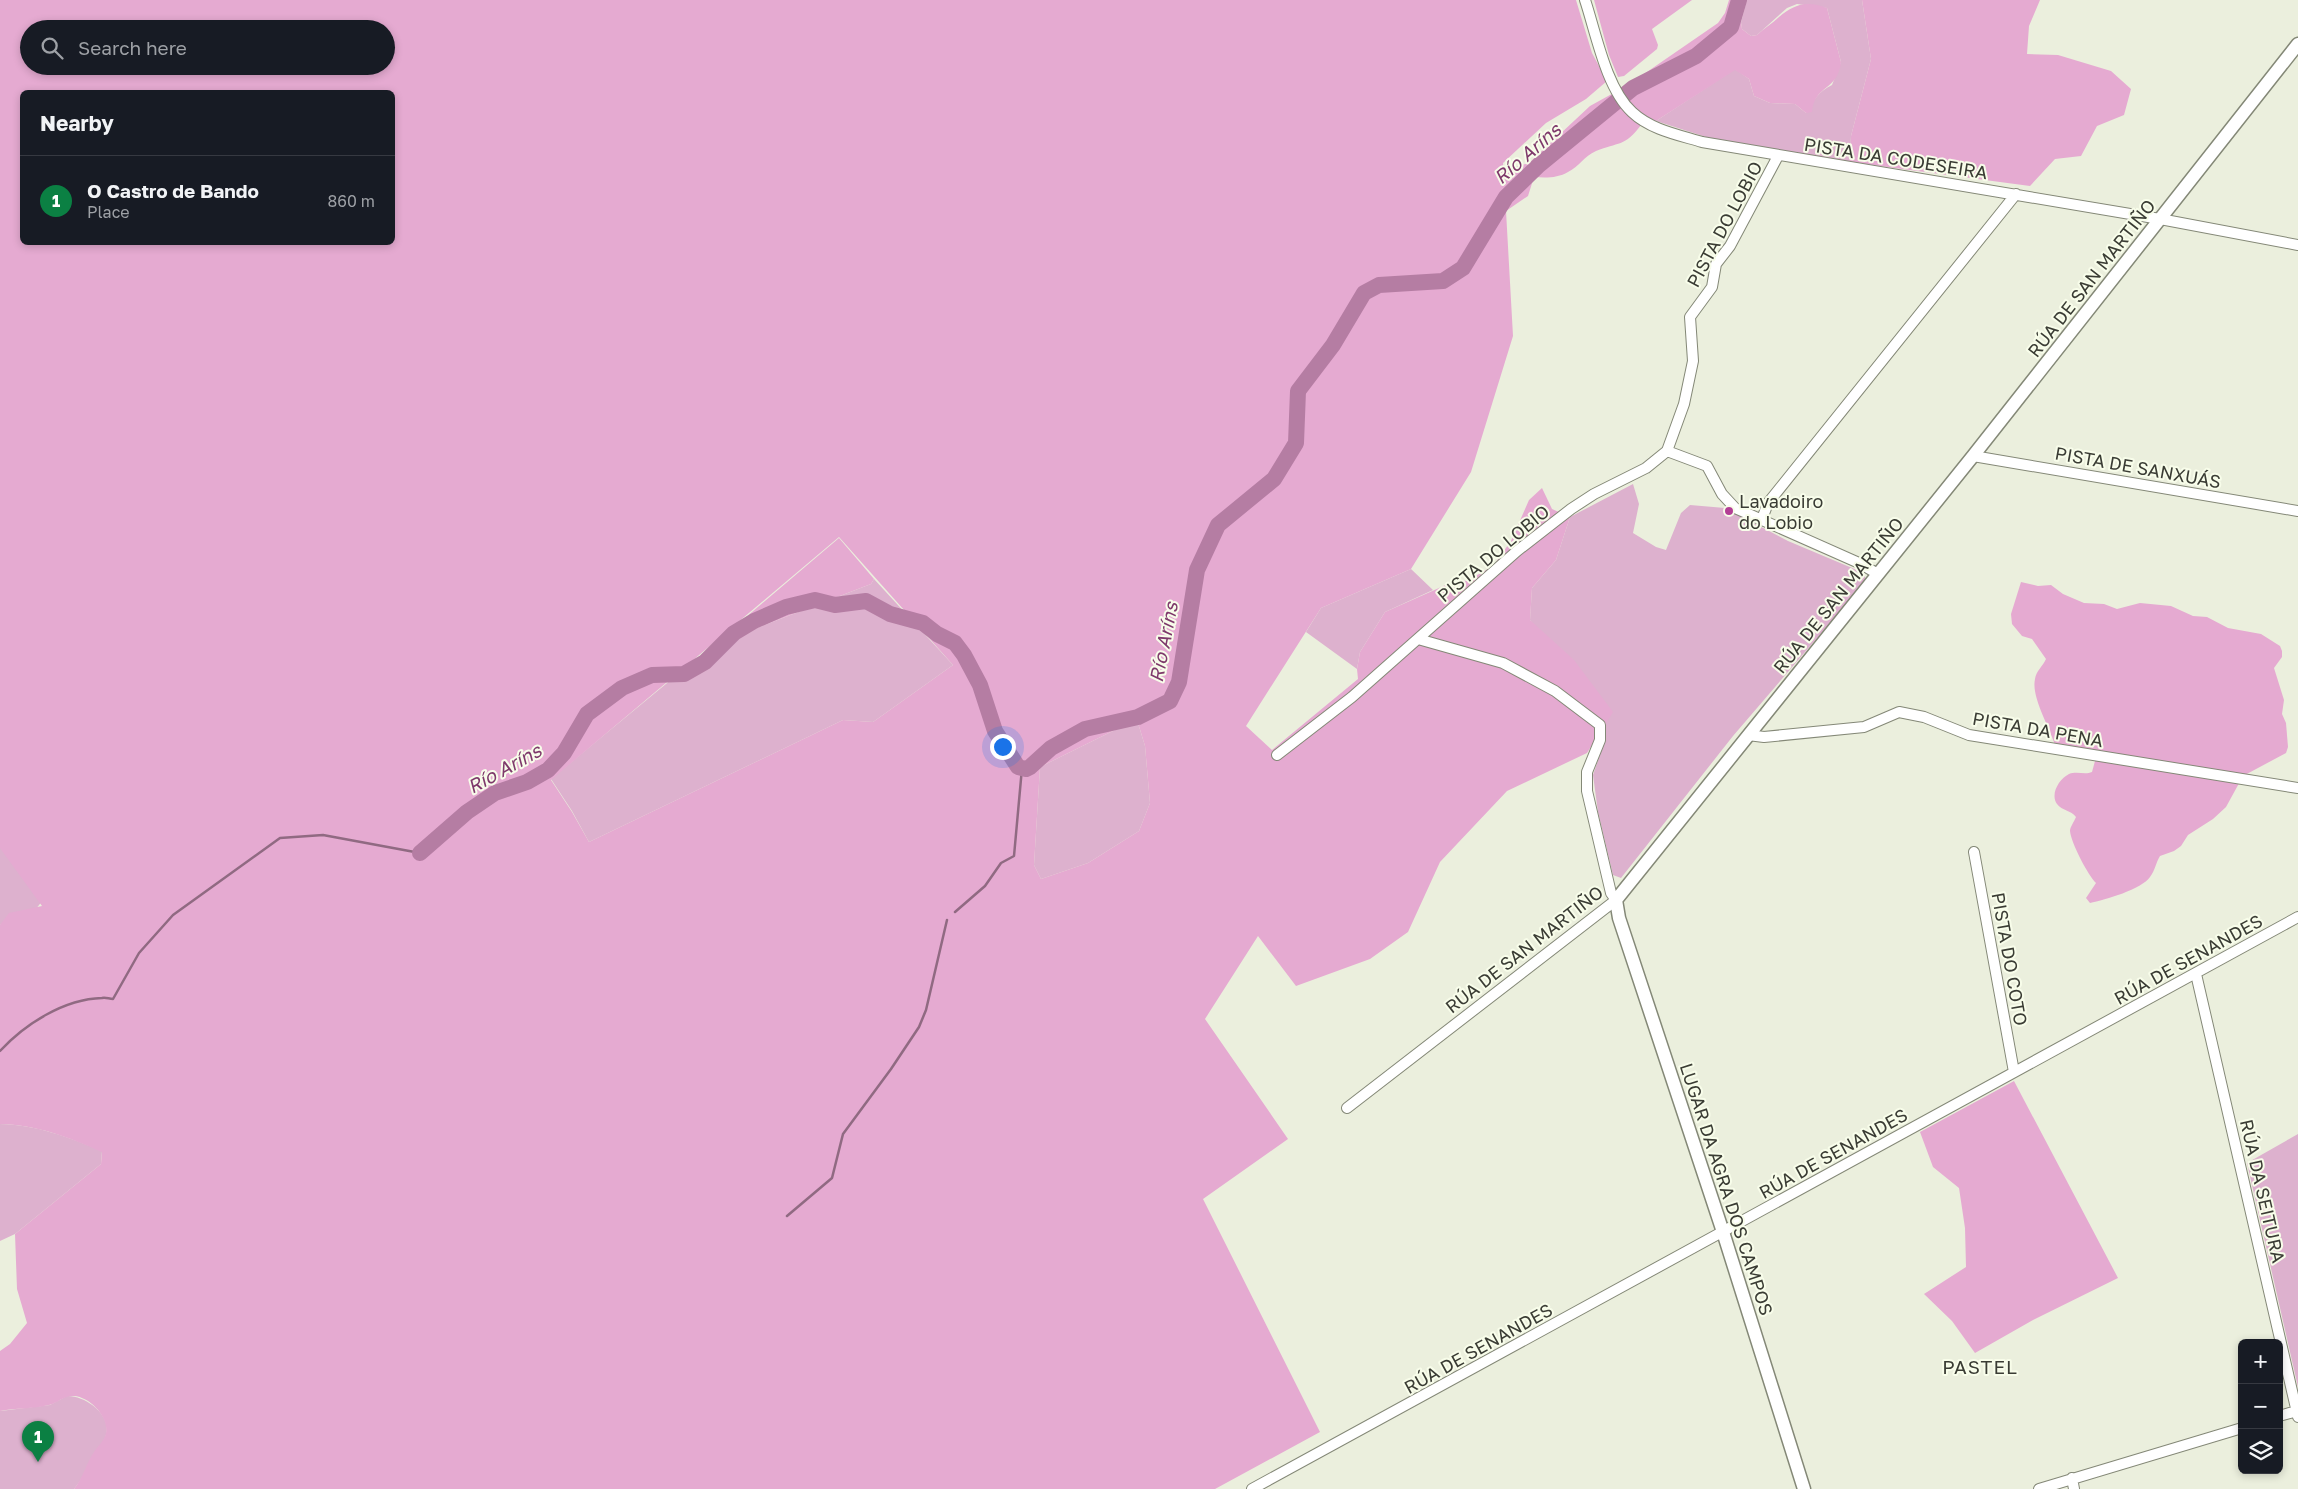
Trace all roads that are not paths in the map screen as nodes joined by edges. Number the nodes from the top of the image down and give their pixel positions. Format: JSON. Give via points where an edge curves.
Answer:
{"nodes":[{"id":1,"x":1586,"y":0,"type":"edge"},
{"id":2,"x":2298,"y":44,"type":"edge"},
{"id":3,"x":1778,"y":156,"type":"junction"},
{"id":4,"x":2016,"y":194,"type":"junction"},
{"id":5,"x":2160,"y":219,"type":"junction"},
{"id":6,"x":2298,"y":245,"type":"edge"},
{"id":7,"x":1667,"y":451,"type":"junction"},
{"id":8,"x":1973,"y":456,"type":"junction"},
{"id":9,"x":2298,"y":511,"type":"edge"},
{"id":10,"x":1762,"y":519,"type":"junction"},
{"id":11,"x":1878,"y":574,"type":"junction"},
{"id":12,"x":1418,"y":639,"type":"junction"},
{"id":13,"x":1748,"y":735,"type":"junction"},
{"id":14,"x":1277,"y":755,"type":"dead end"},
{"id":15,"x":2298,"y":788,"type":"edge"},
{"id":16,"x":1974,"y":852,"type":"dead end"},
{"id":17,"x":1616,"y":900,"type":"junction"},
{"id":18,"x":2298,"y":917,"type":"edge"},
{"id":19,"x":2196,"y":974,"type":"junction"},
{"id":20,"x":2014,"y":1072,"type":"junction"},
{"id":21,"x":1347,"y":1108,"type":"dead end"},
{"id":22,"x":1723,"y":1232,"type":"junction"},
{"id":23,"x":2297,"y":1414,"type":"edge"},
{"id":24,"x":2283,"y":1416,"type":"edge"},
{"id":25,"x":2239,"y":1429,"type":"edge"},
{"id":26,"x":2072,"y":1478,"type":"junction"},
{"id":27,"x":1252,"y":1489,"type":"edge"},
{"id":28,"x":1804,"y":1489,"type":"edge"},
{"id":29,"x":2039,"y":1489,"type":"edge"},
{"id":30,"x":2074,"y":1489,"type":"edge"}],
"edges":[{"from":1,"to":3,"type":"street","name":"PISTA DA CODESEIRA","via":[[1617,91],[1632,112],[1658,128],[1702,142]]},
{"from":2,"to":5,"type":"street","name":"RÚA DE SAN MARTIÑO"},
{"from":3,"to":4,"type":"street","name":"PISTA DA CODESEIRA"},
{"from":3,"to":7,"type":"street","name":"PISTA DO LOBIO","via":[[1730,246],[1716,264],[1709,292],[1690,317],[1693,361],[1684,404]]},
{"from":4,"to":5,"type":"street","name":"PISTA DA CODESEIRA"},
{"from":4,"to":10,"type":"street","via":[[1768,503]]},
{"from":5,"to":6,"type":"street","name":"PISTA DA CODESEIRA"},
{"from":5,"to":8,"type":"street","name":"RÚA DE SAN MARTIÑO"},
{"from":7,"to":10,"type":"street","via":[[1707,466],[1728,503]]},
{"from":7,"to":12,"type":"street","name":"PISTA DO LOBIO","via":[[1646,468],[1594,494],[1571,510],[1517,551]]},
{"from":8,"to":9,"type":"street","name":"PISTA DE SANXUÁS"},
{"from":8,"to":11,"type":"street","name":"RÚA DE SAN MARTIÑO"},
{"from":10,"to":11,"type":"street"},
{"from":11,"to":13,"type":"street","name":"RÚA DE SAN MARTIÑO"},
{"from":12,"to":14,"type":"street","name":"PISTA DO LOBIO","via":[[1352,697]]},
{"from":12,"to":17,"type":"street","via":[[1503,663],[1554,691],[1600,725],[1600,740],[1587,772],[1587,791],[1611,894]]},
{"from":13,"to":15,"type":"street","name":"PISTA DA PENA","via":[[1764,737],[1864,727],[1889,715],[1905,713],[1968,735]]},
{"from":13,"to":17,"type":"street","name":"RÚA DE SAN MARTIÑO"},
{"from":16,"to":20,"type":"street","name":"PISTA DO COTO"},
{"from":17,"to":21,"type":"street","name":"RÚA DE SAN MARTIÑO"},
{"from":17,"to":22,"type":"street","name":"LUGAR DA AGRA DOS CAMPOS","via":[[1619,918]]},
{"from":18,"to":19,"type":"street","name":"RÚA DE SENANDES"},
{"from":19,"to":20,"type":"street","name":"RÚA DE SENANDES"},
{"from":19,"to":23,"type":"street","name":"RÚA DA SEITURA"},
{"from":20,"to":22,"type":"street","name":"RÚA DE SENANDES"},
{"from":22,"to":27,"type":"street","name":"RÚA DE SENANDES"},
{"from":22,"to":28,"type":"street","name":"LUGAR DA AGRA DOS CAMPOS"},
{"from":23,"to":24,"type":"street"},
{"from":25,"to":26,"type":"street"},
{"from":26,"to":29,"type":"street"},
{"from":26,"to":30,"type":"street"}]}
